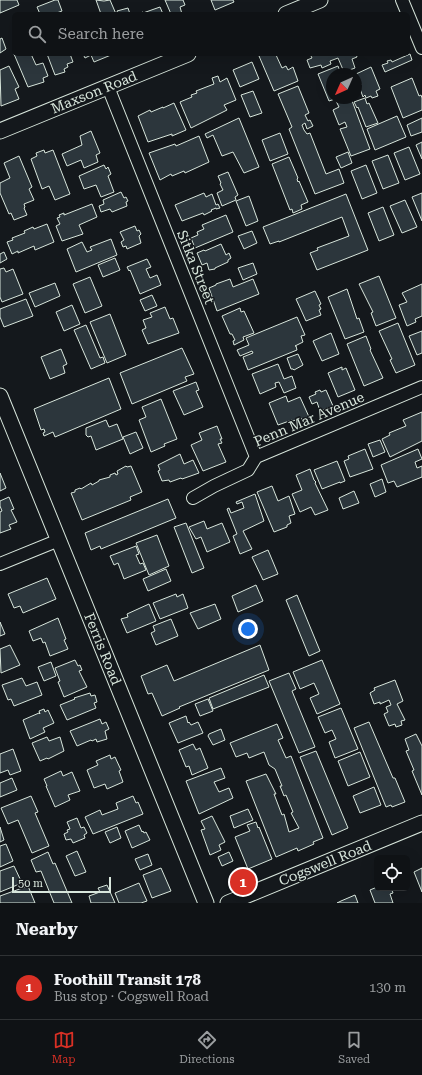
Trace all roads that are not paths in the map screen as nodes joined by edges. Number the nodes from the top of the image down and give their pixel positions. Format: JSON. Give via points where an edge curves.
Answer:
{"nodes":[{"id":1,"x":320,"y":0,"type":"edge"},
{"id":2,"x":402,"y":0,"type":"edge"},
{"id":3,"x":291,"y":12,"type":"edge"},
{"id":4,"x":407,"y":12,"type":"edge"},
{"id":5,"x":410,"y":19,"type":"edge"},
{"id":6,"x":422,"y":48,"type":"edge"},
{"id":7,"x":183,"y":56,"type":"edge"},
{"id":8,"x":108,"y":87,"type":"junction"},
{"id":9,"x":0,"y":131,"type":"edge"},
{"id":10,"x":422,"y":387,"type":"edge"},
{"id":11,"x":0,"y":396,"type":"edge"},
{"id":12,"x":256,"y":457,"type":"junction"},
{"id":13,"x":193,"y":498,"type":"dead end"},
{"id":14,"x":59,"y":540,"type":"junction"},
{"id":15,"x":0,"y":564,"type":"edge"},
{"id":16,"x":422,"y":823,"type":"edge"},
{"id":17,"x":206,"y":903,"type":"edge"},
{"id":18,"x":228,"y":903,"type":"edge"}],
"edges":[{"from":1,"to":3,"type":"street"},
{"from":2,"to":4,"type":"street"},
{"from":5,"to":6,"type":"street"},
{"from":7,"to":8,"type":"street","name":"Maxson Road"},
{"from":8,"to":9,"type":"street","name":"Maxson Road"},
{"from":8,"to":12,"type":"street","name":"Sitka Street"},
{"from":10,"to":12,"type":"street","name":"Penn Mar Avenue"},
{"from":11,"to":14,"type":"street","name":"Ferris Road"},
{"from":12,"to":13,"type":"street","name":"Penn Mar Avenue","via":[[248,470]]},
{"from":14,"to":15,"type":"street"},
{"from":14,"to":17,"type":"street","name":"Ferris Road"},
{"from":16,"to":18,"type":"street","name":"Cogswell Road"}]}
